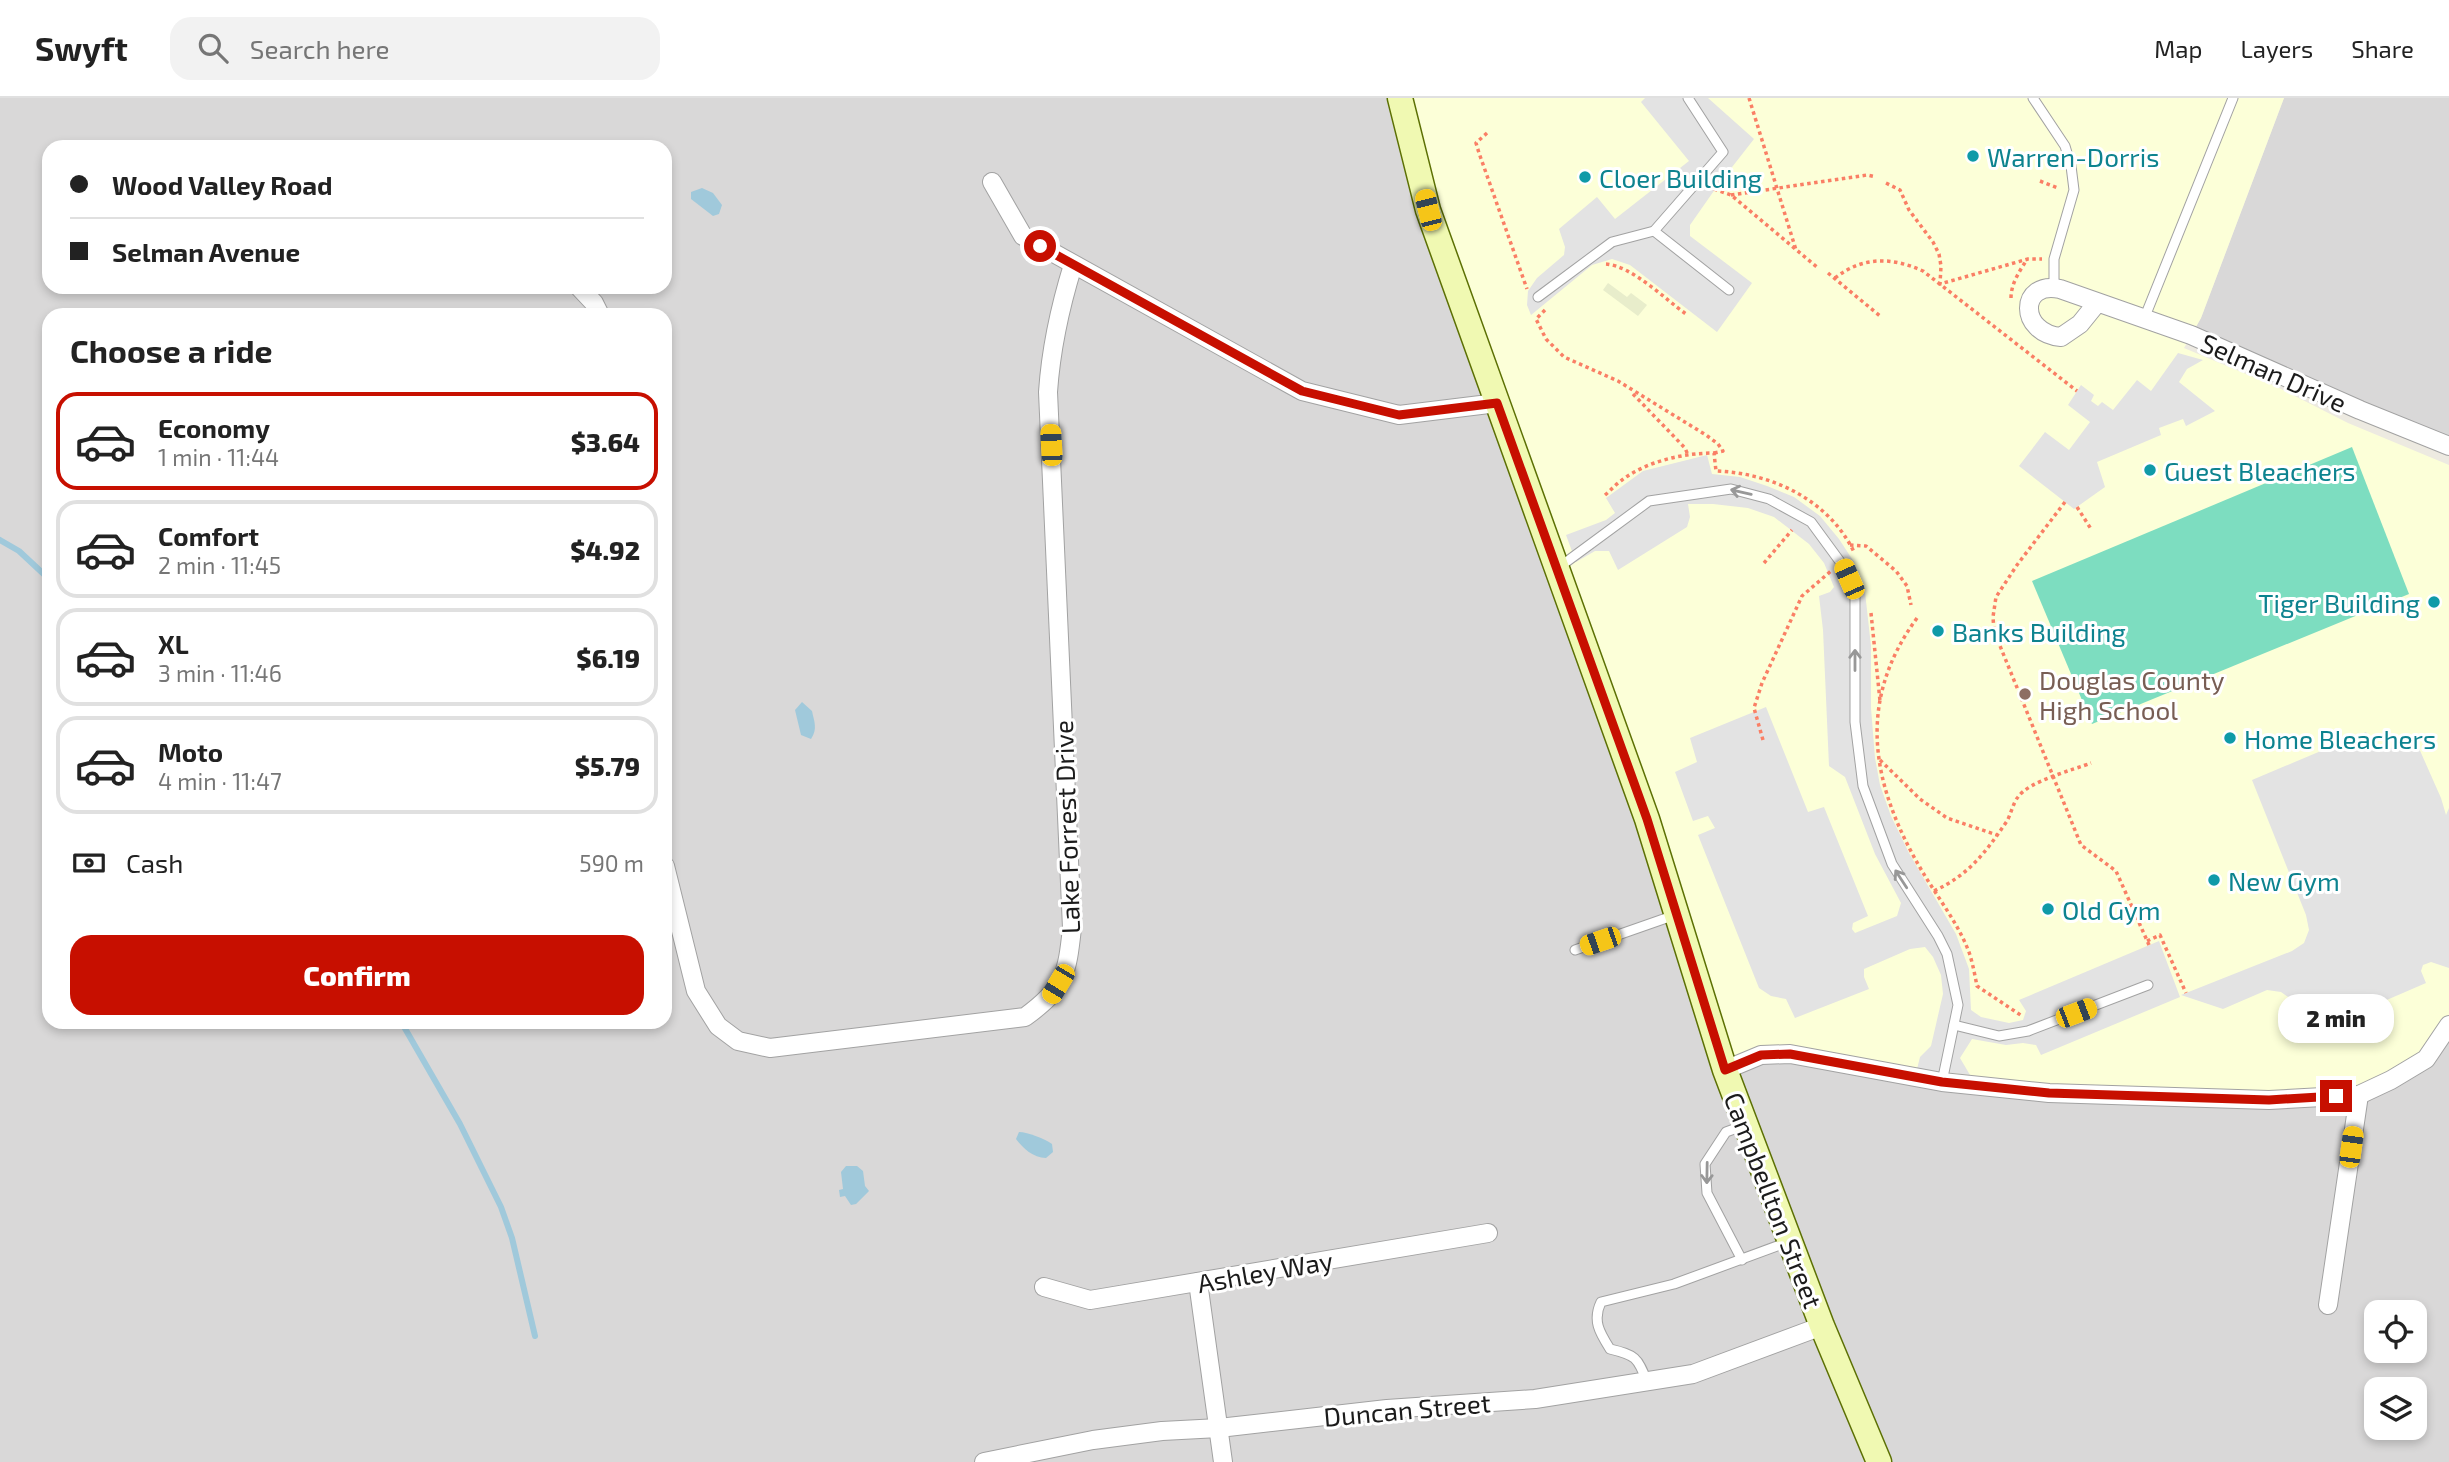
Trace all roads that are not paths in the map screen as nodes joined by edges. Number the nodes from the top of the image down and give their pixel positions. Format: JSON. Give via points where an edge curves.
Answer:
{"nodes":[{"id":1,"x":1400,"y":98,"type":"edge"},
{"id":2,"x":1688,"y":98,"type":"edge"},
{"id":3,"x":2033,"y":98,"type":"edge"},
{"id":4,"x":2233,"y":98,"type":"edge"},
{"id":5,"x":992,"y":182,"type":"dead end"},
{"id":6,"x":1654,"y":231,"type":"junction"},
{"id":7,"x":1073,"y":265,"type":"junction"},
{"id":8,"x":2054,"y":288,"type":"junction"},
{"id":9,"x":1729,"y":290,"type":"dead end"},
{"id":10,"x":586,"y":294,"type":"edge"},
{"id":11,"x":1538,"y":297,"type":"dead end"},
{"id":12,"x":2098,"y":303,"type":"junction"},
{"id":13,"x":596,"y":308,"type":"edge"},
{"id":14,"x":2144,"y":319,"type":"junction"},
{"id":15,"x":1497,"y":403,"type":"junction"},
{"id":16,"x":2449,"y":446,"type":"edge"},
{"id":17,"x":1557,"y":569,"type":"junction"},
{"id":18,"x":672,"y":894,"type":"edge"},
{"id":19,"x":1677,"y":914,"type":"junction"},
{"id":20,"x":1575,"y":950,"type":"dead end"},
{"id":21,"x":2148,"y":985,"type":"dead end"},
{"id":22,"x":1954,"y":1025,"type":"junction"},
{"id":23,"x":2449,"y":1025,"type":"edge"},
{"id":24,"x":1725,"y":1070,"type":"junction"},
{"id":25,"x":1942,"y":1082,"type":"junction"},
{"id":26,"x":2359,"y":1095,"type":"junction"},
{"id":27,"x":1746,"y":1125,"type":"junction"},
{"id":28,"x":1488,"y":1233,"type":"dead end"},
{"id":29,"x":1790,"y":1242,"type":"junction"},
{"id":30,"x":1742,"y":1260,"type":"junction"},
{"id":31,"x":1198,"y":1282,"type":"junction"},
{"id":32,"x":1044,"y":1287,"type":"dead end"},
{"id":33,"x":2328,"y":1306,"type":"dead end"},
{"id":34,"x":1822,"y":1326,"type":"junction"},
{"id":35,"x":1647,"y":1382,"type":"junction"},
{"id":36,"x":1219,"y":1428,"type":"junction"},
{"id":37,"x":984,"y":1462,"type":"edge"},
{"id":38,"x":1223,"y":1462,"type":"edge"},
{"id":39,"x":1879,"y":1462,"type":"edge"}],
"edges":[{"from":1,"to":15,"type":"main road","name":"Campbellton Street","via":[[1428,210]]},
{"from":2,"to":6,"type":"lane","via":[[1723,152]]},
{"from":3,"to":8,"type":"lane","via":[[2065,146],[2074,190],[2054,259]]},
{"from":4,"to":14,"type":"lane"},
{"from":5,"to":7,"type":"street","via":[[1023,236]]},
{"from":6,"to":9,"type":"lane"},
{"from":6,"to":11,"type":"lane","via":[[1612,242]]},
{"from":7,"to":15,"type":"street","via":[[1302,391],[1399,415]]},
{"from":7,"to":18,"type":"street","name":"Lake Forrest Drive","via":[[1051,353],[1048,392],[1072,928],[1067,969],[1049,1000],[1026,1017],[770,1048],[738,1041],[718,1026],[696,991]]},
{"from":8,"to":12,"type":"street","name":"Selman Drive"},
{"from":8,"to":12,"type":"street","via":[[2037,291],[2029,310],[2032,322],[2050,336],[2070,333]]},
{"from":10,"to":13,"type":"street"},
{"from":12,"to":14,"type":"street","name":"Selman Drive"},
{"from":14,"to":16,"type":"street","name":"Selman Drive"},
{"from":15,"to":17,"type":"main road","name":"Campbellton Street"},
{"from":17,"to":19,"type":"main road","name":"Campbellton Street"},
{"from":22,"to":17,"type":"lane","one_way":true,"via":[[1958,1005],[1951,968],[1938,936],[1892,864],[1863,786],[1855,722],[1855,595],[1841,563],[1811,522],[1769,499],[1731,489],[1649,502]]},
{"from":19,"to":20,"type":"lane"},
{"from":19,"to":24,"type":"main road","name":"Campbellton Street"},
{"from":21,"to":22,"type":"lane","via":[[2028,1031],[1999,1036]]},
{"from":22,"to":25,"type":"lane"},
{"from":23,"to":26,"type":"street","via":[[2426,1059]]},
{"from":24,"to":25,"type":"street","via":[[1761,1055],[1790,1054]]},
{"from":24,"to":27,"type":"main road","name":"Campbellton Street"},
{"from":25,"to":26,"type":"street","via":[[2049,1093],[2269,1100]]},
{"from":26,"to":33,"type":"street"},
{"from":27,"to":29,"type":"main road","name":"Campbellton Street"},
{"from":27,"to":30,"type":"lane","one_way":true,"via":[[1726,1132],[1705,1164],[1707,1193]]},
{"from":28,"to":31,"type":"street","name":"Ashley Way"},
{"from":29,"to":30,"type":"lane"},
{"from":29,"to":34,"type":"main road","name":"Campbellton Street"},
{"from":30,"to":35,"type":"lane","via":[[1674,1284],[1601,1302],[1596,1312],[1598,1330],[1610,1349],[1640,1361]]},
{"from":31,"to":32,"type":"street","name":"Ashley Way","via":[[1090,1300]]},
{"from":31,"to":36,"type":"street"},
{"from":34,"to":35,"type":"street","name":"Duncan Street","via":[[1693,1374]]},
{"from":34,"to":39,"type":"main road","name":"Campbellton Street"},
{"from":35,"to":36,"type":"street","name":"Duncan Street","via":[[1535,1399],[1387,1409]]},
{"from":36,"to":37,"type":"street","name":"Duncan Street","via":[[1093,1440]]},
{"from":36,"to":38,"type":"street"}]}
